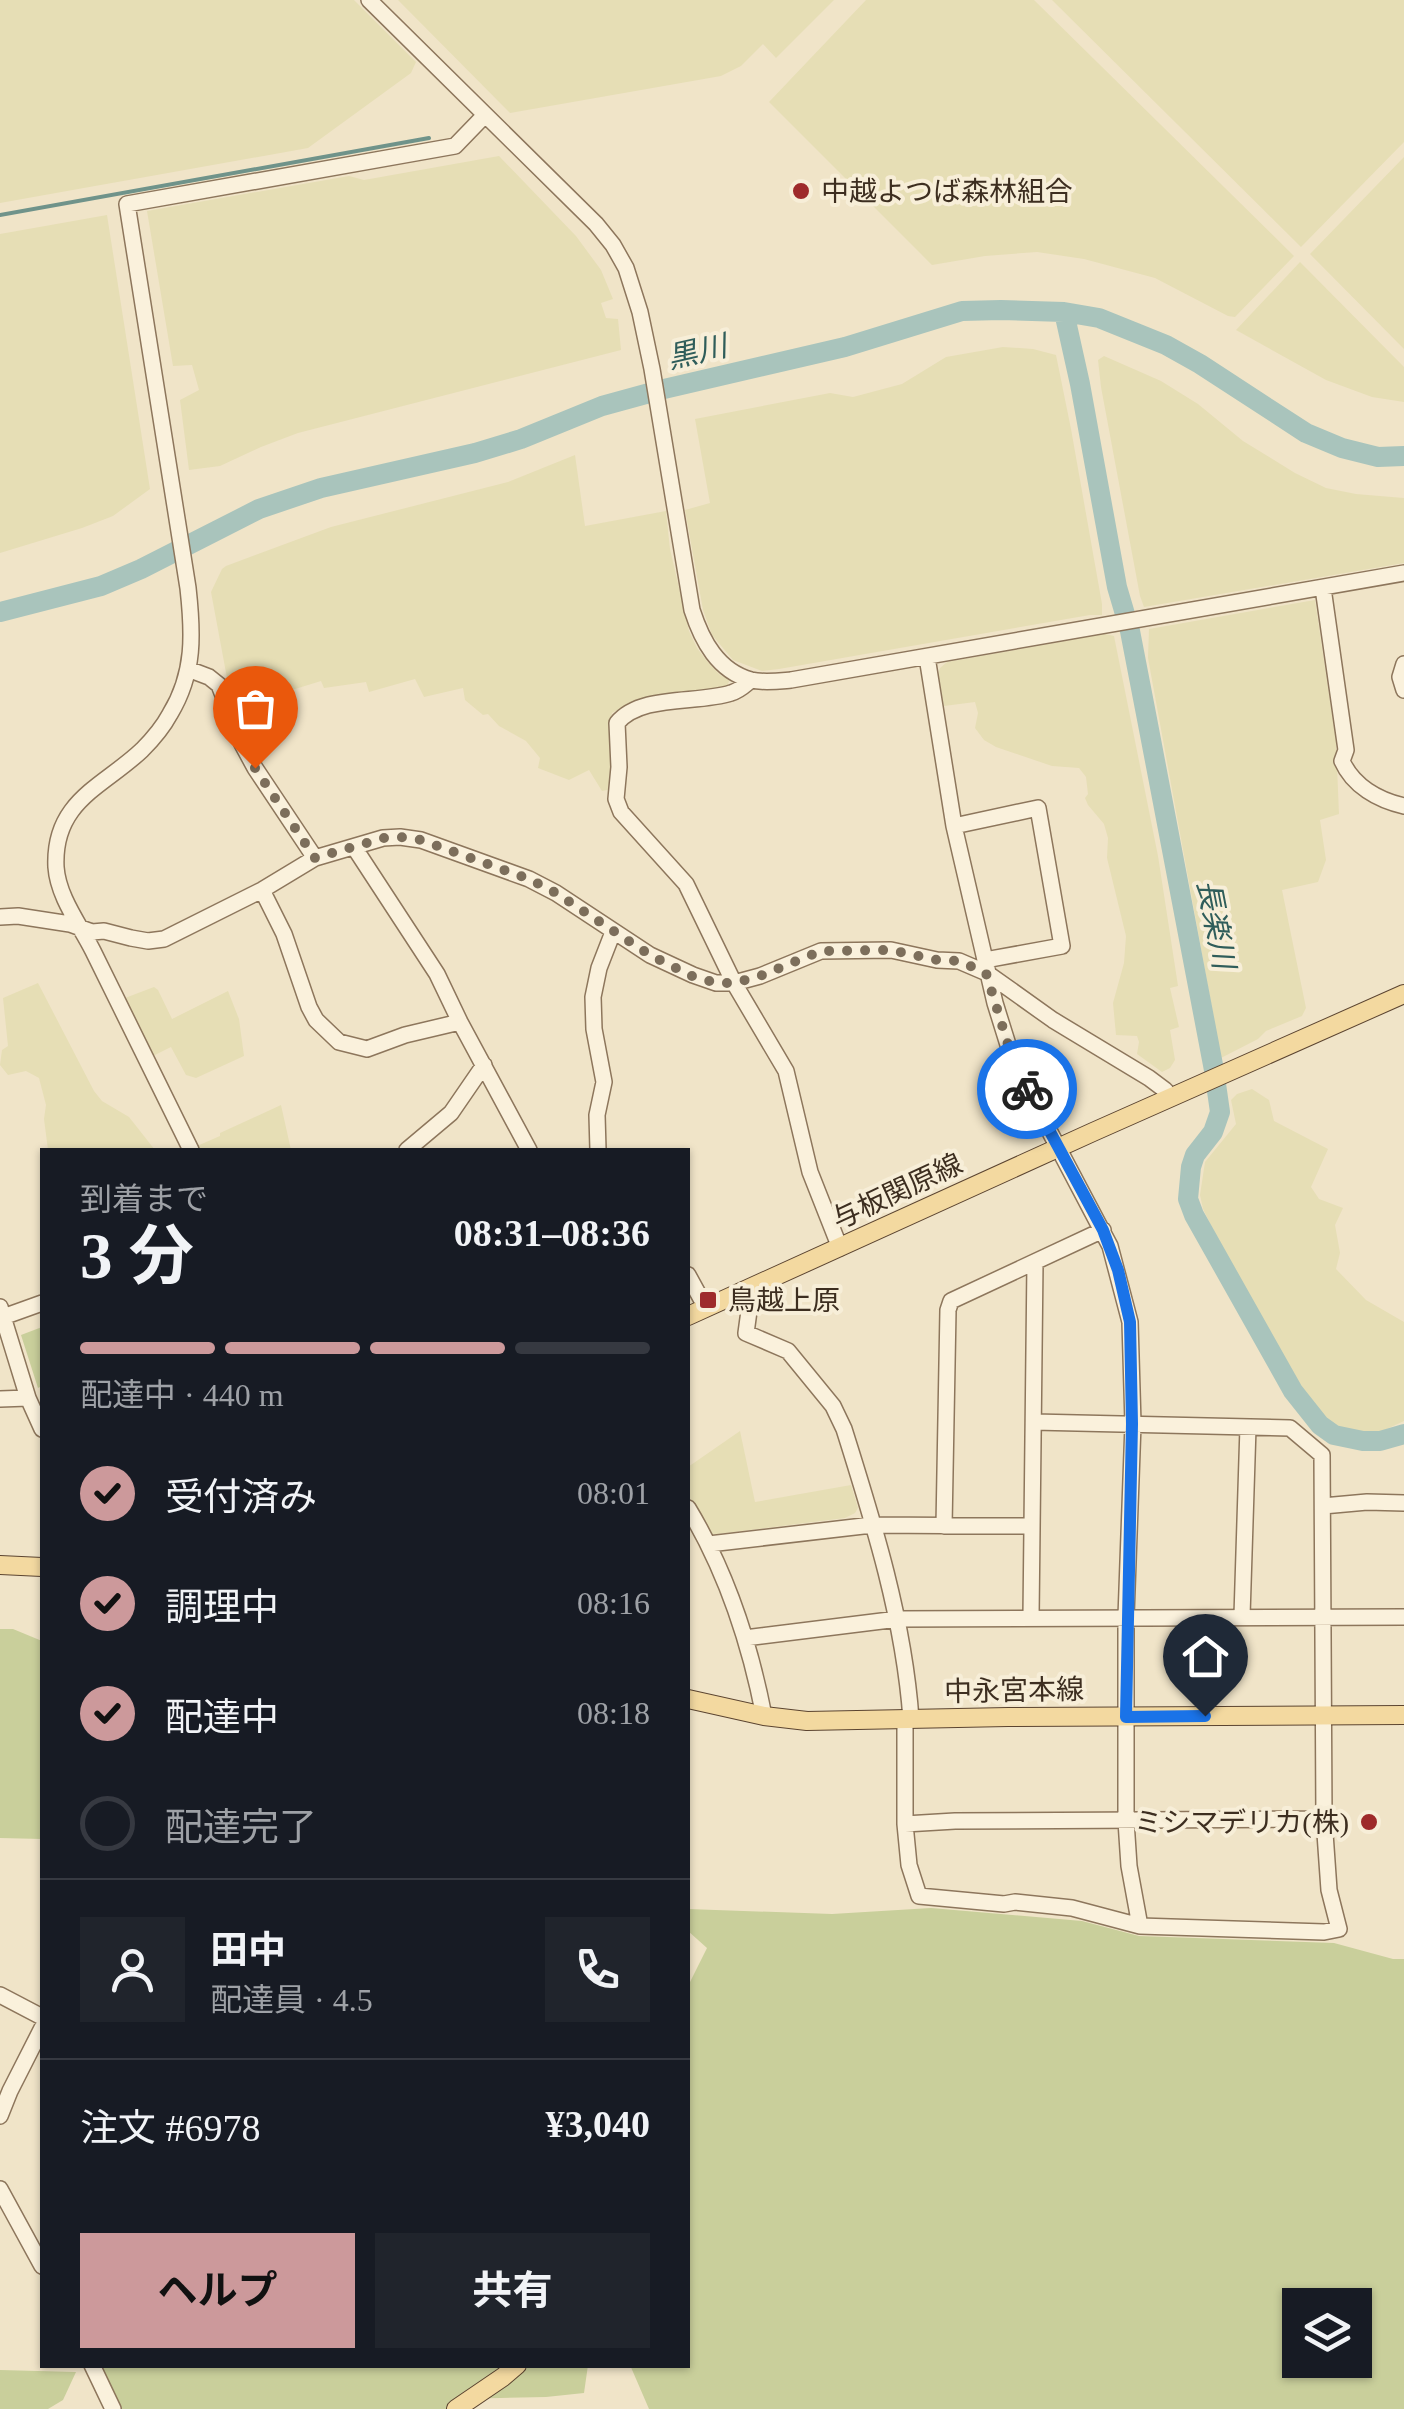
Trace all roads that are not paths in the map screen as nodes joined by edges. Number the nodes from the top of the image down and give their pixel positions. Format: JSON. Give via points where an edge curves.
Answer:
{"nodes":[{"id":1,"x":368,"y":0,"type":"edge"},
{"id":2,"x":485,"y":115,"type":"junction"},
{"id":3,"x":1404,"y":573,"type":"edge"},
{"id":4,"x":1323,"y":588,"type":"junction"},
{"id":5,"x":927,"y":657,"type":"junction"},
{"id":6,"x":1404,"y":664,"type":"edge"},
{"id":7,"x":188,"y":670,"type":"junction"},
{"id":8,"x":751,"y":680,"type":"junction"},
{"id":9,"x":1404,"y":690,"type":"edge"},
{"id":10,"x":1404,"y":806,"type":"edge"},
{"id":11,"x":954,"y":826,"type":"junction"},
{"id":12,"x":354,"y":846,"type":"junction"},
{"id":13,"x":315,"y":858,"type":"junction"},
{"id":14,"x":262,"y":890,"type":"junction"},
{"id":15,"x":0,"y":917,"type":"edge"},
{"id":16,"x":81,"y":927,"type":"junction"},
{"id":17,"x":612,"y":932,"type":"junction"},
{"id":18,"x":986,"y":967,"type":"junction"},
{"id":19,"x":734,"y":983,"type":"junction"},
{"id":20,"x":1404,"y":994,"type":"edge"},
{"id":21,"x":460,"y":1022,"type":"junction"},
{"id":22,"x":484,"y":1065,"type":"junction"},
{"id":23,"x":1172,"y":1098,"type":"junction"},
{"id":24,"x":190,"y":1148,"type":"edge"},
{"id":25,"x":409,"y":1148,"type":"edge"},
{"id":26,"x":528,"y":1148,"type":"edge"},
{"id":27,"x":598,"y":1148,"type":"edge"},
{"id":28,"x":1058,"y":1148,"type":"junction"},
{"id":29,"x":1103,"y":1230,"type":"junction"},
{"id":30,"x":840,"y":1248,"type":"junction"},
{"id":31,"x":1035,"y":1262,"type":"junction"},
{"id":32,"x":690,"y":1279,"type":"edge"},
{"id":33,"x":752,"y":1288,"type":"junction"},
{"id":34,"x":40,"y":1303,"type":"edge"},
{"id":35,"x":706,"y":1308,"type":"junction"},
{"id":36,"x":2,"y":1312,"type":"edge"},
{"id":37,"x":690,"y":1315,"type":"edge"},
{"id":38,"x":28,"y":1398,"type":"junction"},
{"id":39,"x":0,"y":1399,"type":"edge"},
{"id":40,"x":1034,"y":1422,"type":"junction"},
{"id":41,"x":1132,"y":1424,"type":"junction"},
{"id":42,"x":40,"y":1425,"type":"edge"},
{"id":43,"x":1248,"y":1427,"type":"junction"},
{"id":44,"x":1404,"y":1503,"type":"edge"},
{"id":45,"x":1322,"y":1506,"type":"junction"},
{"id":46,"x":690,"y":1511,"type":"edge"},
{"id":47,"x":872,"y":1525,"type":"junction"},
{"id":48,"x":944,"y":1526,"type":"junction"},
{"id":49,"x":1032,"y":1526,"type":"junction"},
{"id":50,"x":710,"y":1544,"type":"junction"},
{"id":51,"x":0,"y":1565,"type":"edge"},
{"id":52,"x":40,"y":1567,"type":"edge"},
{"id":53,"x":1242,"y":1616,"type":"junction"},
{"id":54,"x":1322,"y":1616,"type":"junction"},
{"id":55,"x":1031,"y":1617,"type":"junction"},
{"id":56,"x":1126,"y":1617,"type":"junction"},
{"id":57,"x":898,"y":1618,"type":"junction"},
{"id":58,"x":1404,"y":1618,"type":"edge"},
{"id":59,"x":746,"y":1638,"type":"junction"},
{"id":60,"x":690,"y":1699,"type":"edge"},
{"id":61,"x":1325,"y":1715,"type":"junction"},
{"id":62,"x":1404,"y":1715,"type":"edge"},
{"id":63,"x":764,"y":1716,"type":"junction"},
{"id":64,"x":1126,"y":1717,"type":"junction"},
{"id":65,"x":908,"y":1719,"type":"junction"},
{"id":66,"x":1324,"y":1820,"type":"junction"},
{"id":67,"x":1126,"y":1821,"type":"junction"},
{"id":68,"x":905,"y":1824,"type":"junction"},
{"id":69,"x":1140,"y":1926,"type":"junction"},
{"id":70,"x":0,"y":1995,"type":"edge"},
{"id":71,"x":40,"y":2016,"type":"edge"},
{"id":72,"x":40,"y":2032,"type":"edge"},
{"id":73,"x":0,"y":2116,"type":"edge"},
{"id":74,"x":0,"y":2189,"type":"edge"},
{"id":75,"x":40,"y":2262,"type":"edge"},
{"id":76,"x":93,"y":2368,"type":"edge"},
{"id":77,"x":513,"y":2368,"type":"edge"},
{"id":78,"x":113,"y":2409,"type":"edge"},
{"id":79,"x":456,"y":2409,"type":"edge"}],
"edges":[{"from":1,"to":2,"type":"street"},
{"from":2,"to":7,"type":"street","via":[[455,146],[127,204],[188,588]]},
{"from":2,"to":8,"type":"street","via":[[596,224],[626,268],[652,370],[696,624],[716,659]]},
{"from":3,"to":4,"type":"street"},
{"from":4,"to":5,"type":"street"},
{"from":4,"to":10,"type":"street","via":[[1346,772],[1366,790]]},
{"from":5,"to":8,"type":"street","via":[[791,680]]},
{"from":5,"to":11,"type":"street"},
{"from":6,"to":9,"type":"street"},
{"from":7,"to":13,"type":"street","via":[[219,685],[255,768]]},
{"from":7,"to":16,"type":"street","via":[[156,735],[85,794],[63,827],[60,889]]},
{"from":8,"to":19,"type":"street","via":[[732,693],[644,706],[617,723],[621,812],[686,884]]},
{"from":11,"to":18,"type":"street"},
{"from":11,"to":18,"type":"street","via":[[1038,808],[1062,946]]},
{"from":12,"to":13,"type":"street"},
{"from":12,"to":17,"type":"street","via":[[384,838],[421,840],[529,879]]},
{"from":12,"to":21,"type":"street","via":[[437,974]]},
{"from":13,"to":14,"type":"street"},
{"from":14,"to":16,"type":"street","via":[[164,939]]},
{"from":14,"to":21,"type":"street","via":[[309,1007],[340,1042],[367,1049]]},
{"from":15,"to":16,"type":"street"},
{"from":16,"to":24,"type":"street"},
{"from":17,"to":19,"type":"street","via":[[692,976]]},
{"from":17,"to":27,"type":"street","via":[[593,997],[604,1082]]},
{"from":18,"to":19,"type":"street","via":[[891,950],[821,951]]},
{"from":18,"to":23,"type":"street"},
{"from":18,"to":28,"type":"street","via":[[1014,1064]]},
{"from":19,"to":30,"type":"street","via":[[786,1071],[810,1172]]},
{"from":20,"to":23,"type":"main road","name":"与板関原線"},
{"from":21,"to":22,"type":"street"},
{"from":22,"to":25,"type":"street","via":[[451,1113]]},
{"from":22,"to":26,"type":"street"},
{"from":23,"to":28,"type":"main road","name":"与板関原線"},
{"from":28,"to":29,"type":"street"},
{"from":28,"to":30,"type":"main road","name":"与板関原線"},
{"from":29,"to":31,"type":"street"},
{"from":29,"to":41,"type":"street","via":[[1130,1322]]},
{"from":30,"to":33,"type":"main road","name":"与板関原線"},
{"from":31,"to":40,"type":"street"},
{"from":31,"to":48,"type":"street","via":[[951,1301]]},
{"from":32,"to":35,"type":"street"},
{"from":33,"to":35,"type":"main road","name":"与板関原線"},
{"from":33,"to":47,"type":"street","via":[[746,1333],[788,1351],[833,1406]]},
{"from":34,"to":36,"type":"street"},
{"from":35,"to":37,"type":"main road","name":"与板関原線"},
{"from":36,"to":38,"type":"street"},
{"from":38,"to":39,"type":"street"},
{"from":38,"to":42,"type":"street"},
{"from":40,"to":41,"type":"street"},
{"from":40,"to":49,"type":"street"},
{"from":41,"to":43,"type":"street"},
{"from":41,"to":56,"type":"street"},
{"from":43,"to":45,"type":"street","via":[[1290,1428],[1322,1455]]},
{"from":43,"to":53,"type":"street"},
{"from":44,"to":45,"type":"street"},
{"from":45,"to":54,"type":"street"},
{"from":46,"to":50,"type":"street"},
{"from":47,"to":48,"type":"street"},
{"from":47,"to":50,"type":"street"},
{"from":47,"to":57,"type":"street"},
{"from":48,"to":49,"type":"street"},
{"from":49,"to":55,"type":"street"},
{"from":50,"to":59,"type":"street"},
{"from":51,"to":52,"type":"main road"},
{"from":53,"to":54,"type":"street"},
{"from":53,"to":56,"type":"street"},
{"from":54,"to":58,"type":"street"},
{"from":54,"to":61,"type":"street"},
{"from":55,"to":56,"type":"street"},
{"from":55,"to":57,"type":"street"},
{"from":56,"to":64,"type":"street"},
{"from":57,"to":59,"type":"street"},
{"from":57,"to":65,"type":"street"},
{"from":59,"to":63,"type":"street"},
{"from":60,"to":63,"type":"main road","name":"中永宮本線"},
{"from":61,"to":62,"type":"main road","name":"中永宮本線"},
{"from":61,"to":64,"type":"main road","name":"中永宮本線"},
{"from":61,"to":66,"type":"street"},
{"from":63,"to":65,"type":"main road","name":"中永宮本線"},
{"from":64,"to":65,"type":"main road","name":"中永宮本線"},
{"from":64,"to":67,"type":"street"},
{"from":65,"to":68,"type":"street"},
{"from":66,"to":67,"type":"street"},
{"from":66,"to":69,"type":"street","via":[[1339,1928]]},
{"from":67,"to":68,"type":"street"},
{"from":67,"to":69,"type":"street"},
{"from":68,"to":69,"type":"street","via":[[919,1896],[1072,1908]]},
{"from":70,"to":71,"type":"street"},
{"from":72,"to":73,"type":"street"},
{"from":74,"to":75,"type":"street"},
{"from":76,"to":78,"type":"street"},
{"from":77,"to":79,"type":"main road"}]}
